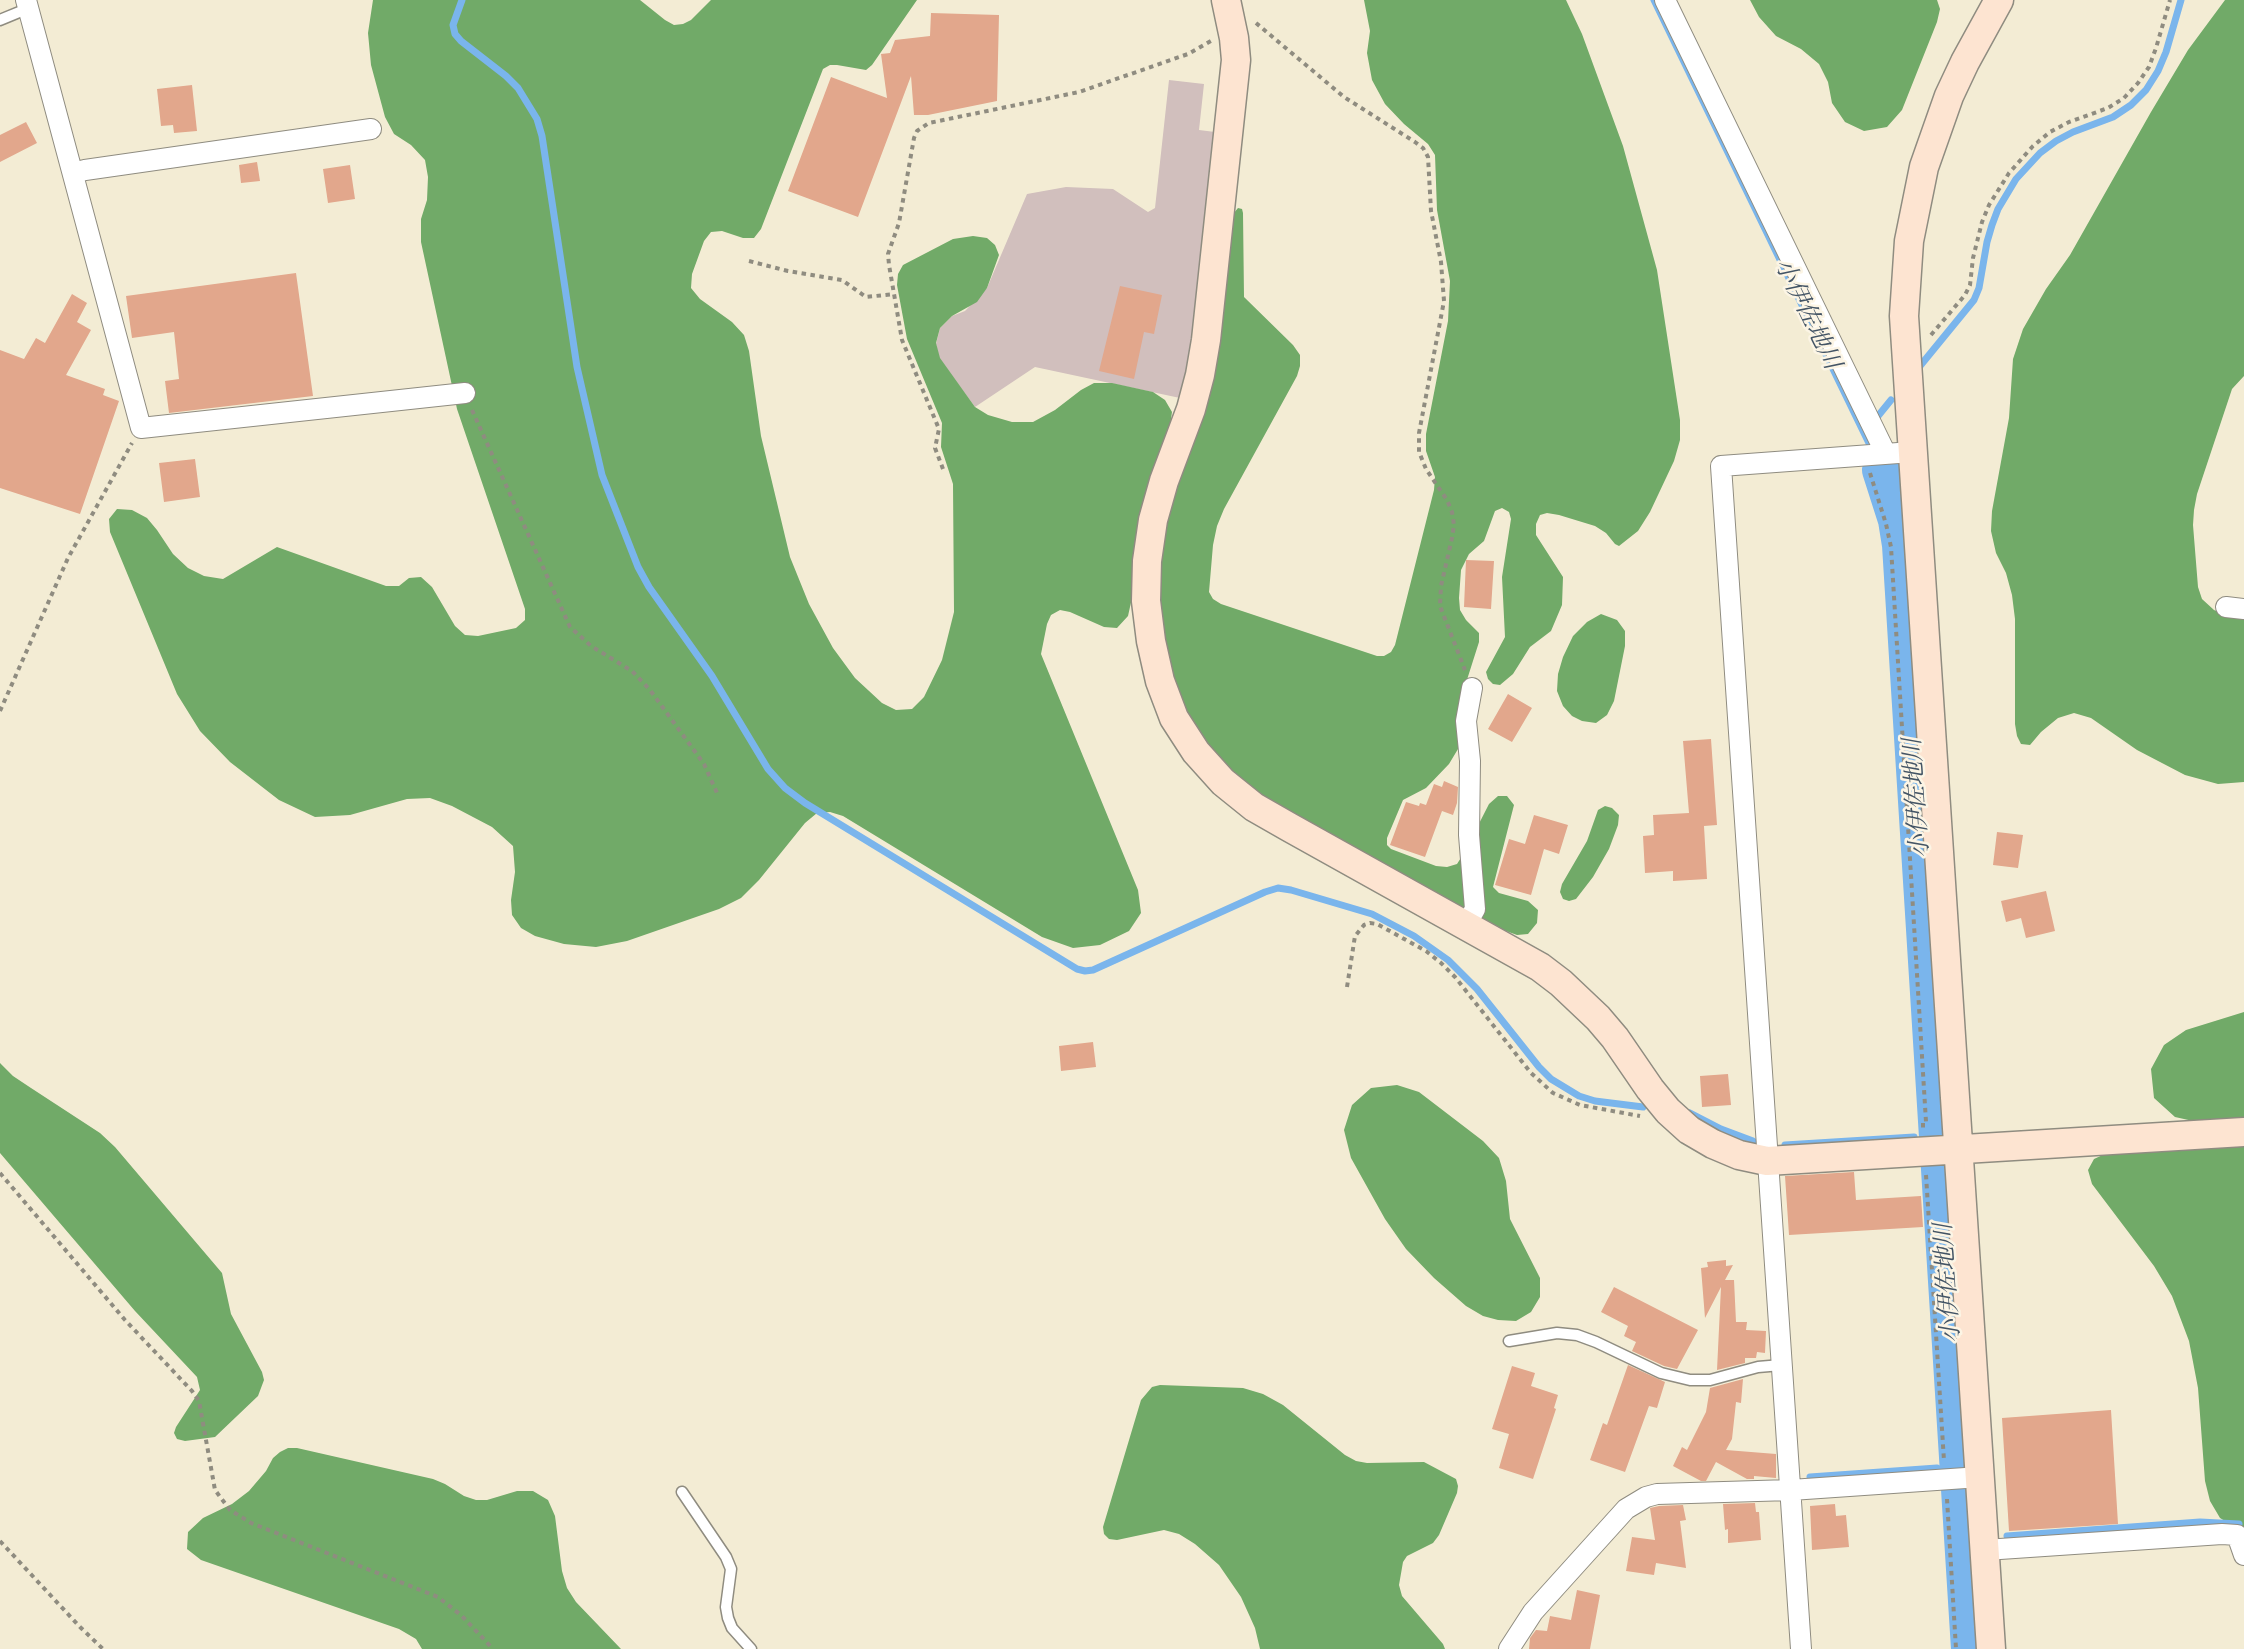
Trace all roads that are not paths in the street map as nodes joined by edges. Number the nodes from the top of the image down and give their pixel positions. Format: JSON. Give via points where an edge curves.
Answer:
{"nodes":[{"id":1,"x":1665,"y":0,"type":"edge"},
{"id":2,"x":1999,"y":0,"type":"edge"},
{"id":3,"x":27,"y":4,"type":"edge"},
{"id":4,"x":1230,"y":18,"type":"edge"},
{"id":5,"x":0,"y":20,"type":"edge"},
{"id":6,"x":371,"y":129,"type":"dead end"},
{"id":7,"x":73,"y":173,"type":"junction"},
{"id":8,"x":465,"y":393,"type":"road end"},
{"id":9,"x":1882,"y":454,"type":"junction"},
{"id":10,"x":1472,"y":688,"type":"road end"},
{"id":11,"x":1466,"y":924,"type":"junction"},
{"id":12,"x":2244,"y":1132,"type":"edge"},
{"id":13,"x":1937,"y":1151,"type":"junction"},
{"id":14,"x":1767,"y":1161,"type":"junction"},
{"id":15,"x":1509,"y":1341,"type":"dead end"},
{"id":16,"x":1782,"y":1365,"type":"junction"},
{"id":17,"x":1962,"y":1478,"type":"junction"},
{"id":18,"x":1791,"y":1490,"type":"junction"},
{"id":19,"x":682,"y":1492,"type":"dead end"},
{"id":20,"x":1985,"y":1550,"type":"junction"},
{"id":21,"x":2244,"y":1555,"type":"edge"},
{"id":22,"x":751,"y":1649,"type":"edge"},
{"id":23,"x":1509,"y":1649,"type":"edge"},
{"id":24,"x":1801,"y":1649,"type":"edge"},
{"id":25,"x":1991,"y":1649,"type":"edge"}],
"edges":[{"from":1,"to":9,"type":"street"},
{"from":2,"to":9,"type":"street","via":[[1949,96],[1924,167],[1905,278],[1905,347]]},
{"from":3,"to":5,"type":"lane"},
{"from":3,"to":7,"type":"street"},
{"from":4,"to":11,"type":"street","via":[[1236,60],[1200,375],[1164,481],[1147,561],[1146,601],[1160,681],[1174,718],[1196,752],[1223,782],[1254,807]]},
{"from":6,"to":7,"type":"street"},
{"from":7,"to":8,"type":"street","via":[[141,428]]},
{"from":9,"to":13,"type":"street"},
{"from":9,"to":14,"type":"street","via":[[1721,466]]},
{"from":10,"to":11,"type":"street","via":[[1466,721],[1474,909]]},
{"from":11,"to":14,"type":"street","via":[[1540,967],[1580,1000],[1615,1038],[1650,1089],[1689,1130],[1739,1155]]},
{"from":12,"to":13,"type":"street"},
{"from":13,"to":14,"type":"street"},
{"from":13,"to":17,"type":"street"},
{"from":14,"to":16,"type":"street"},
{"from":15,"to":16,"type":"lane","via":[[1557,1333],[1577,1335],[1661,1373],[1690,1380],[1710,1380]]},
{"from":16,"to":18,"type":"street"},
{"from":17,"to":18,"type":"street"},
{"from":17,"to":20,"type":"street"},
{"from":18,"to":23,"type":"street","via":[[1657,1494],[1635,1502],[1533,1612]]},
{"from":18,"to":24,"type":"street"},
{"from":19,"to":22,"type":"lane","via":[[726,1557],[731,1569],[728,1618],[738,1637]]},
{"from":20,"to":21,"type":"street","via":[[2222,1533],[2237,1535]]},
{"from":20,"to":25,"type":"street"}]}
